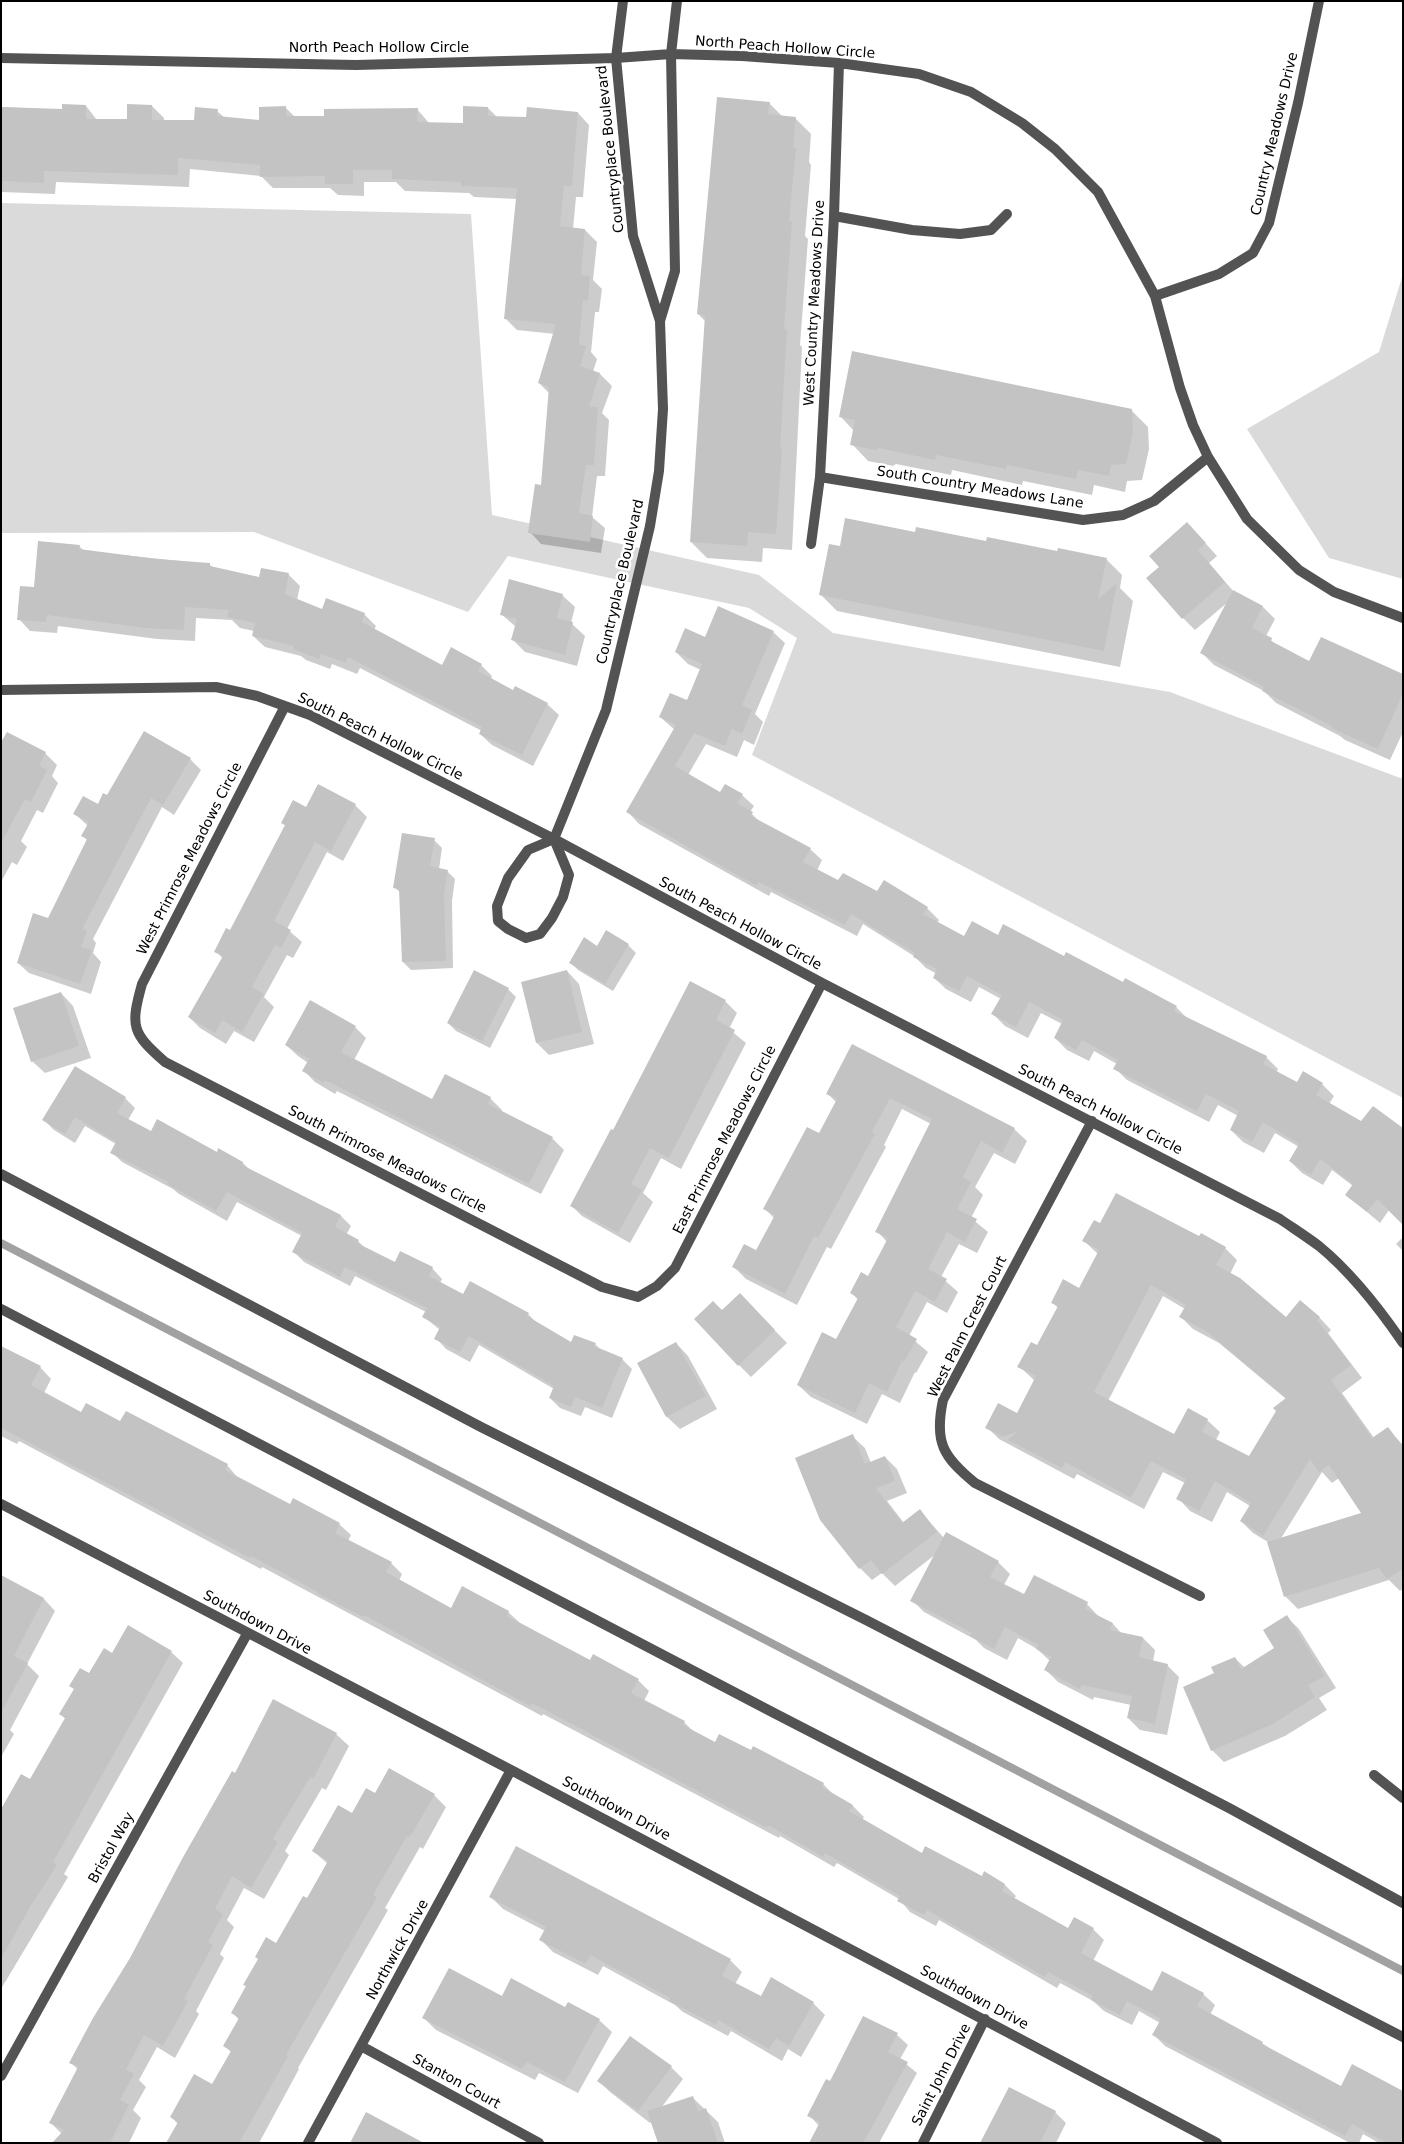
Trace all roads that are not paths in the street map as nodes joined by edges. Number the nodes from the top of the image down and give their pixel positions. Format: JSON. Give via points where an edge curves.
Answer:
{"nodes":[{"id":1,"x":623,"y":1,"type":"edge"},
{"id":2,"x":677,"y":1,"type":"edge"},
{"id":3,"x":1319,"y":1,"type":"edge"},
{"id":4,"x":671,"y":54,"type":"junction"},
{"id":5,"x":1,"y":58,"type":"edge"},
{"id":6,"x":616,"y":58,"type":"junction"},
{"id":7,"x":839,"y":63,"type":"junction"},
{"id":8,"x":1007,"y":214,"type":"dead end"},
{"id":9,"x":834,"y":216,"type":"junction"},
{"id":10,"x":1155,"y":296,"type":"junction"},
{"id":11,"x":660,"y":321,"type":"junction"},
{"id":12,"x":1208,"y":457,"type":"junction"},
{"id":13,"x":820,"y":477,"type":"junction"},
{"id":14,"x":811,"y":544,"type":"dead end"},
{"id":15,"x":1403,"y":618,"type":"edge"},
{"id":16,"x":1,"y":690,"type":"edge"},
{"id":17,"x":285,"y":706,"type":"junction"},
{"id":18,"x":554,"y":839,"type":"junction"},
{"id":19,"x":822,"y":983,"type":"junction"},
{"id":20,"x":135,"y":1029,"type":"joint"},
{"id":21,"x":1092,"y":1121,"type":"junction"},
{"id":22,"x":1,"y":1174,"type":"edge"},
{"id":23,"x":638,"y":1297,"type":"joint"},
{"id":24,"x":1,"y":1309,"type":"edge"},
{"id":25,"x":1403,"y":1343,"type":"edge"},
{"id":26,"x":1,"y":1504,"type":"edge"},
{"id":27,"x":1200,"y":1596,"type":"dead end"},
{"id":28,"x":247,"y":1634,"type":"junction"},
{"id":29,"x":511,"y":1770,"type":"junction"},
{"id":30,"x":1374,"y":1776,"type":"dead end"},
{"id":31,"x":1403,"y":1798,"type":"edge"},
{"id":32,"x":1403,"y":1903,"type":"edge"},
{"id":33,"x":985,"y":2019,"type":"junction"},
{"id":34,"x":1403,"y":2037,"type":"edge"},
{"id":35,"x":361,"y":2046,"type":"junction"},
{"id":36,"x":1,"y":2076,"type":"edge"},
{"id":37,"x":308,"y":2143,"type":"edge"},
{"id":38,"x":538,"y":2143,"type":"edge"},
{"id":39,"x":923,"y":2143,"type":"edge"},
{"id":40,"x":1216,"y":2143,"type":"edge"}],
"edges":[{"from":1,"to":6,"type":"street","name":"Countryplace Boulevard"},
{"from":2,"to":4,"type":"street","name":"Countryplace Boulevard"},
{"from":3,"to":10,"type":"street","name":"Country Meadows Drive","via":[[1269,223],[1253,253],[1219,274]]},
{"from":4,"to":6,"type":"street","name":"North Peach Hollow Circle"},
{"from":4,"to":7,"type":"street","name":"North Peach Hollow Circle"},
{"from":4,"to":11,"type":"street","name":"Countryplace Boulevard","via":[[675,272]]},
{"from":5,"to":6,"type":"street","name":"North Peach Hollow Circle","via":[[356,65]]},
{"from":6,"to":11,"type":"street","name":"Countryplace Boulevard","via":[[633,236]]},
{"from":7,"to":9,"type":"street","name":"West Country Meadows Drive"},
{"from":7,"to":10,"type":"street","name":"North Peach Hollow Circle","via":[[919,74],[971,92],[1022,123],[1098,192]]},
{"from":8,"to":9,"type":"street","via":[[991,230],[960,234],[912,230]]},
{"from":9,"to":13,"type":"street","name":"West Country Meadows Drive"},
{"from":10,"to":12,"type":"street","name":"North Peach Hollow Circle","via":[[1180,388]]},
{"from":11,"to":18,"type":"street","name":"Countryplace Boulevard","via":[[663,410],[659,472],[650,526],[606,710]]},
{"from":12,"to":13,"type":"street","name":"South Country Meadows Lane","via":[[1154,501],[1123,514],[1083,520]]},
{"from":12,"to":15,"type":"street","name":"North Peach Hollow Circle","via":[[1247,519],[1299,570],[1334,592]]},
{"from":13,"to":14,"type":"street","name":"West Country Meadows Drive"},
{"from":16,"to":17,"type":"street","name":"South Peach Hollow Circle","via":[[216,687]]},
{"from":17,"to":18,"type":"street","name":"South Peach Hollow Circle","via":[[310,715]]},
{"from":17,"to":20,"type":"street","name":"West Primrose Meadows Circle","via":[[142,984],[135,1008]]},
{"from":18,"to":18,"type":"street","via":[[528,850],[508,878],[496,906],[498,921],[526,938],[540,934],[563,897],[569,875]]},
{"from":18,"to":19,"type":"street","name":"South Peach Hollow Circle"},
{"from":19,"to":21,"type":"street","name":"South Peach Hollow Circle"},
{"from":19,"to":23,"type":"street","name":"East Primrose Meadows Circle","via":[[675,1268],[657,1286]]},
{"from":20,"to":23,"type":"street","name":"South Primrose Meadows Circle","via":[[165,1062],[602,1287]]},
{"from":21,"to":25,"type":"street","name":"South Peach Hollow Circle","via":[[1273,1216],[1319,1246],[1370,1298]]},
{"from":21,"to":27,"type":"street","name":"West Palm Crest Court","via":[[943,1400],[938,1424],[944,1451],[956,1468],[975,1483]]},
{"from":22,"to":32,"type":"street","via":[[481,1427],[866,1620],[1220,1803]]},
{"from":24,"to":34,"type":"street"},
{"from":26,"to":28,"type":"street","name":"Southdown Drive"},
{"from":28,"to":29,"type":"street","name":"Southdown Drive"},
{"from":28,"to":36,"type":"street","name":"Bristol Way"},
{"from":29,"to":33,"type":"street","name":"Southdown Drive"},
{"from":29,"to":35,"type":"street","name":"Northwick Drive"},
{"from":30,"to":31,"type":"street"},
{"from":33,"to":39,"type":"street","name":"Saint John Drive"},
{"from":33,"to":40,"type":"street","name":"Southdown Drive"},
{"from":35,"to":37,"type":"street","name":"Northwick Drive"},
{"from":35,"to":38,"type":"street","name":"Stanton Court"}]}
